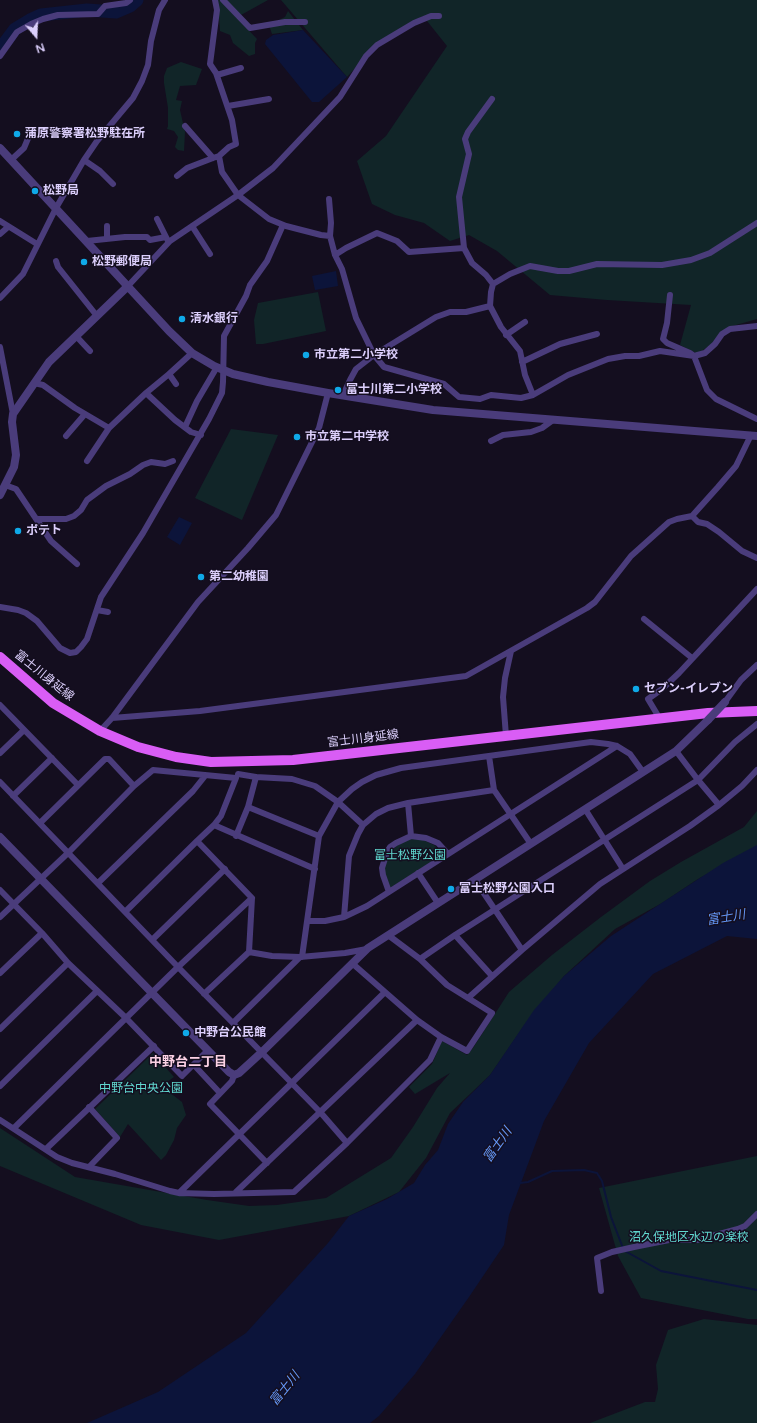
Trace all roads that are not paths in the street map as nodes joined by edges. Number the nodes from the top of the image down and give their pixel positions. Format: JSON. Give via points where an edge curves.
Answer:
{"nodes":[{"id":1,"x":130,"y":0,"type":"edge"},
{"id":2,"x":166,"y":0,"type":"edge"},
{"id":3,"x":215,"y":0,"type":"edge"},
{"id":4,"x":223,"y":0,"type":"edge"},
{"id":5,"x":439,"y":16,"type":"dead end"},
{"id":6,"x":304,"y":22,"type":"dead end"},
{"id":7,"x":0,"y":56,"type":"edge"},
{"id":8,"x":241,"y":68,"type":"dead end"},
{"id":9,"x":217,"y":75,"type":"junction"},
{"id":10,"x":269,"y":99,"type":"dead end"},
{"id":11,"x":492,"y":99,"type":"dead end"},
{"id":12,"x":228,"y":106,"type":"junction"},
{"id":13,"x":185,"y":126,"type":"dead end"},
{"id":14,"x":32,"y":129,"type":"dead end"},
{"id":15,"x":0,"y":148,"type":"edge"},
{"id":16,"x":216,"y":157,"type":"junction"},
{"id":17,"x":11,"y":160,"type":"junction"},
{"id":18,"x":84,"y":160,"type":"junction"},
{"id":19,"x":177,"y":176,"type":"dead end"},
{"id":20,"x":113,"y":184,"type":"dead end"},
{"id":21,"x":238,"y":195,"type":"junction"},
{"id":22,"x":329,"y":198,"type":"dead end"},
{"id":23,"x":56,"y":208,"type":"junction"},
{"id":24,"x":157,"y":219,"type":"dead end"},
{"id":25,"x":0,"y":221,"type":"edge"},
{"id":26,"x":757,"y":223,"type":"edge"},
{"id":27,"x":283,"y":225,"type":"junction"},
{"id":28,"x":107,"y":226,"type":"dead end"},
{"id":29,"x":192,"y":226,"type":"junction"},
{"id":30,"x":8,"y":227,"type":"junction"},
{"id":31,"x":0,"y":234,"type":"edge"},
{"id":32,"x":330,"y":236,"type":"junction"},
{"id":33,"x":107,"y":238,"type":"junction"},
{"id":34,"x":168,"y":240,"type":"junction"},
{"id":35,"x":87,"y":241,"type":"junction"},
{"id":36,"x":37,"y":244,"type":"junction"},
{"id":37,"x":464,"y":248,"type":"junction"},
{"id":38,"x":210,"y":254,"type":"dead end"},
{"id":39,"x":335,"y":255,"type":"junction"},
{"id":40,"x":56,"y":261,"type":"dead end"},
{"id":41,"x":493,"y":284,"type":"junction"},
{"id":42,"x":128,"y":287,"type":"junction"},
{"id":43,"x":670,"y":295,"type":"dead end"},
{"id":44,"x":0,"y":298,"type":"edge"},
{"id":45,"x":490,"y":306,"type":"junction"},
{"id":46,"x":97,"y":316,"type":"junction"},
{"id":47,"x":525,"y":322,"type":"dead end"},
{"id":48,"x":757,"y":326,"type":"edge"},
{"id":49,"x":597,"y":334,"type":"dead end"},
{"id":50,"x":506,"y":335,"type":"junction"},
{"id":51,"x":76,"y":336,"type":"junction"},
{"id":52,"x":0,"y":347,"type":"edge"},
{"id":53,"x":90,"y":351,"type":"dead end"},
{"id":54,"x":192,"y":352,"type":"junction"},
{"id":55,"x":374,"y":355,"type":"junction"},
{"id":56,"x":694,"y":356,"type":"junction"},
{"id":57,"x":522,"y":362,"type":"junction"},
{"id":58,"x":221,"y":368,"type":"junction"},
{"id":59,"x":169,"y":374,"type":"junction"},
{"id":60,"x":34,"y":383,"type":"junction"},
{"id":61,"x":176,"y":384,"type":"dead end"},
{"id":62,"x":146,"y":393,"type":"junction"},
{"id":63,"x":328,"y":393,"type":"junction"},
{"id":64,"x":533,"y":395,"type":"junction"},
{"id":65,"x":343,"y":396,"type":"junction"},
{"id":66,"x":13,"y":414,"type":"junction"},
{"id":67,"x":85,"y":414,"type":"junction"},
{"id":68,"x":757,"y":419,"type":"edge"},
{"id":69,"x":553,"y":420,"type":"junction"},
{"id":70,"x":185,"y":427,"type":"junction"},
{"id":71,"x":109,"y":428,"type":"junction"},
{"id":72,"x":542,"y":428,"type":"junction"},
{"id":73,"x":548,"y":434,"type":"dead end"},
{"id":74,"x":201,"y":435,"type":"junction"},
{"id":75,"x":66,"y":436,"type":"dead end"},
{"id":76,"x":754,"y":436,"type":"edge"},
{"id":77,"x":491,"y":441,"type":"dead end"},
{"id":78,"x":88,"y":461,"type":"dead end"},
{"id":79,"x":174,"y":461,"type":"dead end"},
{"id":80,"x":5,"y":486,"type":"junction"},
{"id":81,"x":0,"y":495,"type":"edge"},
{"id":82,"x":692,"y":516,"type":"junction"},
{"id":83,"x":37,"y":519,"type":"junction"},
{"id":84,"x":757,"y":558,"type":"edge"},
{"id":85,"x":77,"y":564,"type":"dead end"},
{"id":86,"x":757,"y":589,"type":"edge"},
{"id":87,"x":0,"y":607,"type":"edge"},
{"id":88,"x":96,"y":610,"type":"junction"},
{"id":89,"x":108,"y":612,"type":"dead end"},
{"id":90,"x":644,"y":619,"type":"dead end"},
{"id":91,"x":511,"y":651,"type":"junction"},
{"id":92,"x":0,"y":657,"type":"edge"},
{"id":93,"x":692,"y":658,"type":"junction"},
{"id":94,"x":757,"y":665,"type":"edge"},
{"id":95,"x":725,"y":702,"type":"joint"},
{"id":96,"x":0,"y":705,"type":"edge"},
{"id":97,"x":757,"y":711,"type":"edge"},
{"id":98,"x":112,"y":718,"type":"junction"},
{"id":99,"x":660,"y":719,"type":"junction"},
{"id":100,"x":757,"y":724,"type":"edge"},
{"id":101,"x":24,"y":730,"type":"junction"},
{"id":102,"x":100,"y":731,"type":"junction"},
{"id":103,"x":506,"y":736,"type":"junction"},
{"id":104,"x":617,"y":746,"type":"junction"},
{"id":105,"x":676,"y":751,"type":"junction"},
{"id":106,"x":0,"y":753,"type":"edge"},
{"id":107,"x":488,"y":756,"type":"junction"},
{"id":108,"x":52,"y":758,"type":"junction"},
{"id":109,"x":757,"y":770,"type":"edge"},
{"id":110,"x":643,"y":772,"type":"junction"},
{"id":111,"x":238,"y":774,"type":"dead end"},
{"id":112,"x":205,"y":776,"type":"junction"},
{"id":113,"x":256,"y":777,"type":"junction"},
{"id":114,"x":698,"y":780,"type":"junction"},
{"id":115,"x":0,"y":782,"type":"edge"},
{"id":116,"x":78,"y":785,"type":"junction"},
{"id":117,"x":134,"y":786,"type":"junction"},
{"id":118,"x":494,"y":790,"type":"junction"},
{"id":119,"x":13,"y":796,"type":"junction"},
{"id":120,"x":338,"y":802,"type":"junction"},
{"id":121,"x":408,"y":803,"type":"junction"},
{"id":122,"x":719,"y":805,"type":"junction"},
{"id":123,"x":248,"y":807,"type":"junction"},
{"id":124,"x":585,"y":809,"type":"junction"},
{"id":125,"x":511,"y":815,"type":"junction"},
{"id":126,"x":40,"y":823,"type":"junction"},
{"id":127,"x":214,"y":825,"type":"junction"},
{"id":128,"x":363,"y":825,"type":"junction"},
{"id":129,"x":0,"y":836,"type":"edge"},
{"id":130,"x":236,"y":836,"type":"junction"},
{"id":131,"x":319,"y":836,"type":"junction"},
{"id":132,"x":411,"y":836,"type":"junction"},
{"id":133,"x":197,"y":841,"type":"junction"},
{"id":134,"x":604,"y":841,"type":"junction"},
{"id":135,"x":531,"y":844,"type":"junction"},
{"id":136,"x":68,"y":853,"type":"junction"},
{"id":137,"x":448,"y":854,"type":"junction"},
{"id":138,"x":225,"y":868,"type":"junction"},
{"id":139,"x":315,"y":869,"type":"junction"},
{"id":140,"x":623,"y":869,"type":"junction"},
{"id":141,"x":418,"y":873,"type":"junction"},
{"id":142,"x":41,"y":878,"type":"junction"},
{"id":143,"x":475,"y":880,"type":"junction"},
{"id":144,"x":98,"y":883,"type":"junction"},
{"id":145,"x":0,"y":890,"type":"edge"},
{"id":146,"x":388,"y":892,"type":"junction"},
{"id":147,"x":252,"y":898,"type":"junction"},
{"id":148,"x":438,"y":903,"type":"junction"},
{"id":149,"x":13,"y":904,"type":"junction"},
{"id":150,"x":495,"y":911,"type":"junction"},
{"id":151,"x":125,"y":912,"type":"junction"},
{"id":152,"x":0,"y":917,"type":"edge"},
{"id":153,"x":344,"y":917,"type":"junction"},
{"id":154,"x":308,"y":921,"type":"junction"},
{"id":155,"x":42,"y":933,"type":"junction"},
{"id":156,"x":388,"y":935,"type":"junction"},
{"id":157,"x":455,"y":935,"type":"junction"},
{"id":158,"x":152,"y":940,"type":"junction"},
{"id":159,"x":368,"y":948,"type":"junction"},
{"id":160,"x":522,"y":950,"type":"junction"},
{"id":161,"x":249,"y":952,"type":"junction"},
{"id":162,"x":301,"y":957,"type":"junction"},
{"id":163,"x":420,"y":959,"type":"junction"},
{"id":164,"x":68,"y":963,"type":"junction"},
{"id":165,"x":352,"y":964,"type":"junction"},
{"id":166,"x":178,"y":967,"type":"junction"},
{"id":167,"x":0,"y":973,"type":"edge"},
{"id":168,"x":492,"y":976,"type":"junction"},
{"id":169,"x":97,"y":991,"type":"junction"},
{"id":170,"x":152,"y":992,"type":"junction"},
{"id":171,"x":384,"y":992,"type":"junction"},
{"id":172,"x":204,"y":994,"type":"junction"},
{"id":173,"x":468,"y":998,"type":"junction"},
{"id":174,"x":126,"y":1018,"type":"junction"},
{"id":175,"x":417,"y":1020,"type":"junction"},
{"id":176,"x":233,"y":1023,"type":"junction"},
{"id":177,"x":0,"y":1029,"type":"edge"},
{"id":178,"x":441,"y":1037,"type":"junction"},
{"id":179,"x":154,"y":1046,"type":"junction"},
{"id":180,"x":208,"y":1050,"type":"junction"},
{"id":181,"x":262,"y":1052,"type":"junction"},
{"id":182,"x":194,"y":1065,"type":"junction"},
{"id":183,"x":234,"y":1075,"type":"junction"},
{"id":184,"x":292,"y":1083,"type":"junction"},
{"id":185,"x":0,"y":1086,"type":"edge"},
{"id":186,"x":220,"y":1094,"type":"junction"},
{"id":187,"x":89,"y":1107,"type":"junction"},
{"id":188,"x":321,"y":1113,"type":"junction"},
{"id":189,"x":0,"y":1120,"type":"edge"},
{"id":190,"x":14,"y":1128,"type":"junction"},
{"id":191,"x":238,"y":1134,"type":"junction"},
{"id":192,"x":347,"y":1143,"type":"junction"},
{"id":193,"x":46,"y":1149,"type":"junction"},
{"id":194,"x":267,"y":1163,"type":"junction"},
{"id":195,"x":89,"y":1167,"type":"junction"},
{"id":196,"x":236,"y":1192,"type":"junction"},
{"id":197,"x":179,"y":1193,"type":"junction"},
{"id":198,"x":757,"y":1214,"type":"edge"},
{"id":199,"x":601,"y":1291,"type":"dead end"}],
"edges":[{"from":1,"to":7,"type":"street","via":[[105,6],[98,14],[58,15],[30,24],[17,32]]},
{"from":2,"to":18,"type":"street","via":[[159,10],[148,65],[142,81],[133,98]]},
{"from":3,"to":9,"type":"street","via":[[217,10],[210,64]]},
{"from":4,"to":6,"type":"street","via":[[250,28]]},
{"from":5,"to":21,"type":"street","via":[[431,16],[414,23],[377,45],[366,56],[340,97],[320,120],[273,168]]},
{"from":8,"to":9,"type":"street"},
{"from":9,"to":12,"type":"street"},
{"from":10,"to":12,"type":"street"},
{"from":11,"to":37,"type":"street","via":[[465,139],[469,154],[459,197]]},
{"from":12,"to":16,"type":"street","via":[[236,144]]},
{"from":13,"to":16,"type":"street"},
{"from":14,"to":17,"type":"street","via":[[24,148]]},
{"from":15,"to":17,"type":"street"},
{"from":16,"to":19,"type":"street","via":[[187,168]]},
{"from":16,"to":21,"type":"street","via":[[222,172]]},
{"from":17,"to":23,"type":"street"},
{"from":18,"to":20,"type":"street"},
{"from":18,"to":23,"type":"street"},
{"from":21,"to":27,"type":"street","via":[[269,219]]},
{"from":21,"to":29,"type":"street"},
{"from":22,"to":32,"type":"street"},
{"from":23,"to":35,"type":"street"},
{"from":23,"to":36,"type":"street"},
{"from":24,"to":34,"type":"street"},
{"from":25,"to":30,"type":"street"},
{"from":26,"to":41,"type":"street","via":[[710,253],[691,260],[662,265],[597,264],[569,271],[530,266]]},
{"from":27,"to":32,"type":"street"},
{"from":27,"to":58,"type":"street","via":[[267,261],[250,285],[224,336]]},
{"from":28,"to":33,"type":"street"},
{"from":29,"to":34,"type":"street"},
{"from":29,"to":38,"type":"street"},
{"from":30,"to":31,"type":"street"},
{"from":30,"to":36,"type":"street"},
{"from":32,"to":39,"type":"street"},
{"from":33,"to":34,"type":"street","via":[[147,237],[150,240]]},
{"from":33,"to":35,"type":"street"},
{"from":34,"to":42,"type":"street"},
{"from":35,"to":42,"type":"street"},
{"from":36,"to":44,"type":"street","via":[[23,274]]},
{"from":37,"to":39,"type":"street","via":[[409,252],[397,241],[377,233]]},
{"from":37,"to":41,"type":"street","via":[[472,263]]},
{"from":39,"to":55,"type":"street","via":[[342,269],[356,318]]},
{"from":40,"to":46,"type":"street"},
{"from":41,"to":45,"type":"street"},
{"from":42,"to":46,"type":"street"},
{"from":42,"to":54,"type":"street"},
{"from":43,"to":56,"type":"street","via":[[663,339]]},
{"from":45,"to":50,"type":"street"},
{"from":45,"to":55,"type":"street","via":[[466,312],[450,312],[436,317]]},
{"from":46,"to":51,"type":"street"},
{"from":47,"to":50,"type":"street"},
{"from":48,"to":56,"type":"street","via":[[730,329],[705,353]]},
{"from":49,"to":57,"type":"street","via":[[560,344]]},
{"from":50,"to":57,"type":"street","via":[[520,351]]},
{"from":51,"to":53,"type":"street"},
{"from":51,"to":60,"type":"street","via":[[49,362]]},
{"from":52,"to":66,"type":"street"},
{"from":54,"to":58,"type":"street"},
{"from":54,"to":59,"type":"street"},
{"from":55,"to":64,"type":"street","via":[[384,367],[444,384],[459,397],[480,399],[491,394],[521,398]]},
{"from":55,"to":65,"type":"street","via":[[356,370]]},
{"from":56,"to":64,"type":"street","via":[[660,351],[608,359],[568,375]]},
{"from":56,"to":68,"type":"street","via":[[706,390],[716,399]]},
{"from":57,"to":64,"type":"street"},
{"from":58,"to":63,"type":"street","via":[[243,376]]},
{"from":58,"to":70,"type":"street","via":[[198,401]]},
{"from":58,"to":74,"type":"street","via":[[222,393]]},
{"from":59,"to":61,"type":"street"},
{"from":59,"to":62,"type":"street"},
{"from":60,"to":66,"type":"street"},
{"from":60,"to":67,"type":"street","via":[[44,386]]},
{"from":62,"to":70,"type":"street"},
{"from":62,"to":71,"type":"street"},
{"from":63,"to":65,"type":"street"},
{"from":63,"to":98,"type":"street","via":[[319,428],[276,515],[198,602]]},
{"from":65,"to":69,"type":"street","via":[[434,410]]},
{"from":66,"to":80,"type":"street","via":[[16,455],[14,467]]},
{"from":67,"to":71,"type":"street"},
{"from":67,"to":75,"type":"street"},
{"from":69,"to":72,"type":"street"},
{"from":69,"to":76,"type":"street"},
{"from":70,"to":74,"type":"street"},
{"from":71,"to":78,"type":"street"},
{"from":72,"to":73,"type":"street"},
{"from":72,"to":77,"type":"street","via":[[503,435]]},
{"from":74,"to":88,"type":"street","via":[[143,533],[101,597]]},
{"from":76,"to":82,"type":"street","via":[[736,466]]},
{"from":79,"to":83,"type":"street","via":[[143,465],[87,500],[74,516],[66,519]]},
{"from":80,"to":81,"type":"street"},
{"from":80,"to":83,"type":"street","via":[[16,489]]},
{"from":82,"to":84,"type":"street","via":[[698,522],[720,532],[742,551]]},
{"from":82,"to":91,"type":"street","via":[[669,522],[631,556],[595,602],[587,608]]},
{"from":83,"to":85,"type":"street","via":[[51,541]]},
{"from":86,"to":93,"type":"street"},
{"from":87,"to":88,"type":"street","via":[[18,610],[37,621],[60,648],[70,653],[76,652],[87,639]]},
{"from":88,"to":89,"type":"street"},
{"from":90,"to":93,"type":"street"},
{"from":91,"to":98,"type":"street","via":[[466,676],[200,711]]},
{"from":91,"to":103,"type":"street","via":[[503,697]]},
{"from":92,"to":102,"type":"main road","name":"富士川身延線","via":[[53,703]]},
{"from":93,"to":99,"type":"street","via":[[662,689],[648,699]]},
{"from":94,"to":95,"type":"street","via":[[741,680]]},
{"from":95,"to":105,"type":"street","bridge":true},
{"from":96,"to":101,"type":"street"},
{"from":97,"to":99,"type":"main road","name":"富士川身延線","via":[[708,713]]},
{"from":98,"to":102,"type":"street"},
{"from":99,"to":103,"type":"main road","name":"富士川身延線"},
{"from":100,"to":114,"type":"street","via":[[735,742]]},
{"from":101,"to":106,"type":"street"},
{"from":101,"to":108,"type":"street"},
{"from":102,"to":103,"type":"main road","name":"富士川身延線","via":[[138,747],[176,757],[211,762],[293,760]]},
{"from":104,"to":107,"type":"street","via":[[591,742]]},
{"from":104,"to":110,"type":"street","via":[[630,754]]},
{"from":104,"to":125,"type":"street"},
{"from":105,"to":110,"type":"street"},
{"from":105,"to":114,"type":"street"},
{"from":107,"to":118,"type":"street"},
{"from":107,"to":120,"type":"street","via":[[401,768],[376,775],[352,789]]},
{"from":108,"to":116,"type":"street"},
{"from":108,"to":119,"type":"street"},
{"from":109,"to":122,"type":"street"},
{"from":110,"to":124,"type":"street"},
{"from":111,"to":113,"type":"street"},
{"from":112,"to":117,"type":"street","via":[[153,770]]},
{"from":112,"to":127,"type":"street","via":[[236,778],[221,816]]},
{"from":112,"to":144,"type":"street","via":[[193,791]]},
{"from":113,"to":120,"type":"street","via":[[292,779],[315,786]]},
{"from":113,"to":123,"type":"street"},
{"from":114,"to":122,"type":"street"},
{"from":114,"to":134,"type":"street"},
{"from":115,"to":119,"type":"street"},
{"from":116,"to":117,"type":"street","via":[[109,759]]},
{"from":116,"to":126,"type":"street"},
{"from":117,"to":136,"type":"street"},
{"from":118,"to":121,"type":"street"},
{"from":118,"to":125,"type":"street"},
{"from":119,"to":126,"type":"street"},
{"from":120,"to":128,"type":"street"},
{"from":120,"to":131,"type":"street"},
{"from":121,"to":128,"type":"street","via":[[388,808]]},
{"from":121,"to":132,"type":"street"},
{"from":122,"to":140,"type":"street"},
{"from":123,"to":130,"type":"street"},
{"from":123,"to":131,"type":"street"},
{"from":124,"to":134,"type":"street"},
{"from":124,"to":135,"type":"street"},
{"from":125,"to":135,"type":"street"},
{"from":125,"to":137,"type":"street"},
{"from":126,"to":136,"type":"street"},
{"from":127,"to":130,"type":"street"},
{"from":127,"to":133,"type":"street"},
{"from":128,"to":153,"type":"street","via":[[349,856]]},
{"from":129,"to":142,"type":"street"},
{"from":130,"to":139,"type":"street"},
{"from":131,"to":139,"type":"street"},
{"from":132,"to":137,"type":"street","via":[[438,843]]},
{"from":132,"to":146,"type":"street","via":[[396,843],[387,852],[382,868]]},
{"from":133,"to":138,"type":"street"},
{"from":133,"to":151,"type":"street"},
{"from":134,"to":140,"type":"street"},
{"from":134,"to":150,"type":"street"},
{"from":135,"to":143,"type":"street"},
{"from":136,"to":142,"type":"street"},
{"from":136,"to":144,"type":"street"},
{"from":137,"to":141,"type":"street"},
{"from":138,"to":147,"type":"street"},
{"from":138,"to":158,"type":"street"},
{"from":139,"to":154,"type":"street"},
{"from":140,"to":160,"type":"street","via":[[600,884]]},
{"from":141,"to":146,"type":"street"},
{"from":141,"to":148,"type":"street"},
{"from":142,"to":149,"type":"street"},
{"from":142,"to":170,"type":"street"},
{"from":143,"to":148,"type":"street"},
{"from":143,"to":150,"type":"street"},
{"from":144,"to":151,"type":"street"},
{"from":145,"to":149,"type":"street"},
{"from":146,"to":153,"type":"street"},
{"from":147,"to":161,"type":"street"},
{"from":147,"to":166,"type":"street"},
{"from":148,"to":156,"type":"street"},
{"from":149,"to":152,"type":"street"},
{"from":149,"to":155,"type":"street"},
{"from":150,"to":157,"type":"street"},
{"from":150,"to":160,"type":"street"},
{"from":151,"to":158,"type":"street"},
{"from":153,"to":154,"type":"street"},
{"from":154,"to":162,"type":"street"},
{"from":155,"to":164,"type":"street"},
{"from":155,"to":167,"type":"street"},
{"from":156,"to":159,"type":"street"},
{"from":156,"to":163,"type":"street"},
{"from":157,"to":163,"type":"street"},
{"from":157,"to":168,"type":"street"},
{"from":158,"to":166,"type":"street"},
{"from":159,"to":162,"type":"street","via":[[345,954]]},
{"from":159,"to":165,"type":"street"},
{"from":160,"to":168,"type":"street"},
{"from":161,"to":162,"type":"street"},
{"from":161,"to":172,"type":"street"},
{"from":162,"to":176,"type":"street"},
{"from":163,"to":173,"type":"street","via":[[447,985]]},
{"from":164,"to":169,"type":"street"},
{"from":164,"to":177,"type":"street"},
{"from":165,"to":171,"type":"street"},
{"from":165,"to":181,"type":"street"},
{"from":166,"to":170,"type":"street"},
{"from":166,"to":172,"type":"street"},
{"from":168,"to":173,"type":"street"},
{"from":169,"to":174,"type":"street"},
{"from":169,"to":185,"type":"street"},
{"from":170,"to":174,"type":"street"},
{"from":170,"to":180,"type":"street"},
{"from":171,"to":175,"type":"street"},
{"from":171,"to":184,"type":"street"},
{"from":172,"to":176,"type":"street"},
{"from":173,"to":178,"type":"street","via":[[492,1013],[467,1051]]},
{"from":174,"to":179,"type":"street"},
{"from":174,"to":190,"type":"street"},
{"from":175,"to":178,"type":"street"},
{"from":175,"to":188,"type":"street"},
{"from":176,"to":181,"type":"street"},
{"from":178,"to":192,"type":"street","via":[[430,1060]]},
{"from":179,"to":182,"type":"street","via":[[182,1076]]},
{"from":179,"to":187,"type":"street"},
{"from":180,"to":182,"type":"street"},
{"from":180,"to":183,"type":"street"},
{"from":181,"to":183,"type":"street"},
{"from":181,"to":184,"type":"street"},
{"from":182,"to":186,"type":"street"},
{"from":183,"to":186,"type":"street"},
{"from":184,"to":188,"type":"street"},
{"from":184,"to":191,"type":"street"},
{"from":186,"to":191,"type":"street","via":[[210,1104]]},
{"from":187,"to":193,"type":"street"},
{"from":187,"to":195,"type":"street","via":[[118,1138]]},
{"from":188,"to":192,"type":"street"},
{"from":188,"to":194,"type":"street"},
{"from":189,"to":190,"type":"street"},
{"from":190,"to":193,"type":"street"},
{"from":191,"to":194,"type":"street"},
{"from":191,"to":197,"type":"street"},
{"from":192,"to":196,"type":"street","via":[[294,1192]]},
{"from":193,"to":195,"type":"street","via":[[57,1157]]},
{"from":194,"to":196,"type":"street"},
{"from":195,"to":197,"type":"street"},
{"from":196,"to":197,"type":"street"},
{"from":198,"to":199,"type":"street","via":[[746,1226],[738,1229],[698,1240],[669,1240],[634,1247],[597,1258]]}]}
